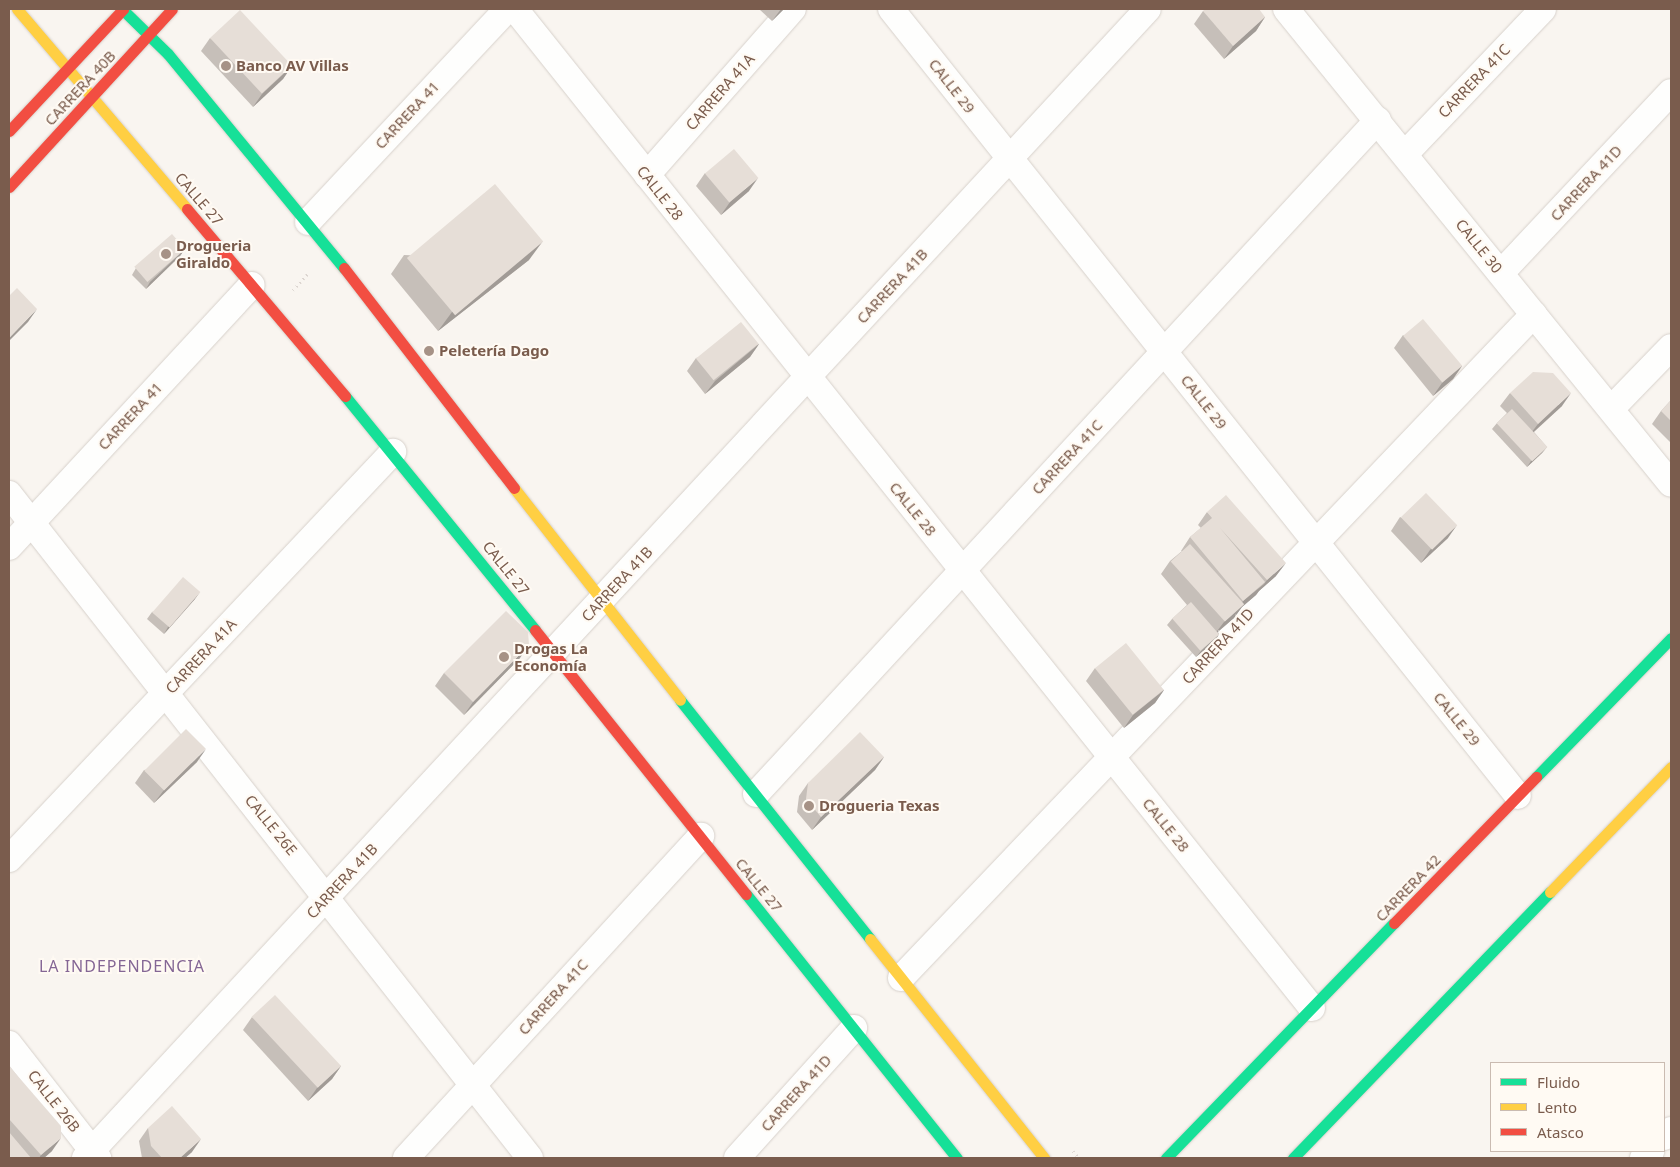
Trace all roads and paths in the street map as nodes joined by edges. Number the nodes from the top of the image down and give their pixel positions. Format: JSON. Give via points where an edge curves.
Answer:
{"nodes":[{"id":1,"x":17,"y":9,"type":"edge"},
{"id":2,"x":122,"y":9,"type":"edge"},
{"id":3,"x":172,"y":9,"type":"edge"},
{"id":4,"x":507,"y":9,"type":"edge"},
{"id":5,"x":515,"y":9,"type":"edge"},
{"id":6,"x":794,"y":9,"type":"edge"},
{"id":7,"x":891,"y":9,"type":"edge"},
{"id":8,"x":1148,"y":9,"type":"edge"},
{"id":9,"x":1286,"y":9,"type":"edge"},
{"id":10,"x":1543,"y":9,"type":"edge"},
{"id":11,"x":149,"y":35,"type":"junction"},
{"id":12,"x":67,"y":68,"type":"junction"},
{"id":13,"x":1671,"y":92,"type":"edge"},
{"id":14,"x":91,"y":97,"type":"junction"},
{"id":15,"x":1378,"y":120,"type":"junction"},
{"id":16,"x":9,"y":131,"type":"edge"},
{"id":17,"x":1405,"y":154,"type":"junction"},
{"id":18,"x":1010,"y":159,"type":"junction"},
{"id":19,"x":647,"y":175,"type":"junction"},
{"id":20,"x":9,"y":187,"type":"edge"},
{"id":21,"x":308,"y":222,"type":"junction"},
{"id":22,"x":1501,"y":273,"type":"junction"},
{"id":23,"x":252,"y":284,"type":"junction"},
{"id":24,"x":1534,"y":314,"type":"junction"},
{"id":25,"x":1671,"y":347,"type":"edge"},
{"id":26,"x":1164,"y":352,"type":"junction"},
{"id":27,"x":807,"y":378,"type":"junction"},
{"id":28,"x":1611,"y":409,"type":"junction"},
{"id":29,"x":393,"y":452,"type":"junction"},
{"id":30,"x":1671,"y":484,"type":"edge"},
{"id":31,"x":9,"y":494,"type":"edge"},
{"id":32,"x":32,"y":522,"type":"junction"},
{"id":33,"x":1315,"y":543,"type":"junction"},
{"id":34,"x":9,"y":547,"type":"edge"},
{"id":35,"x":962,"y":570,"type":"junction"},
{"id":36,"x":601,"y":601,"type":"junction"},
{"id":37,"x":1671,"y":638,"type":"edge"},
{"id":38,"x":554,"y":651,"type":"junction"},
{"id":39,"x":166,"y":693,"type":"junction"},
{"id":40,"x":1112,"y":758,"type":"junction"},
{"id":41,"x":1671,"y":767,"type":"edge"},
{"id":42,"x":756,"y":794,"type":"junction"},
{"id":43,"x":1518,"y":796,"type":"junction"},
{"id":44,"x":701,"y":836,"type":"junction"},
{"id":45,"x":9,"y":859,"type":"edge"},
{"id":46,"x":328,"y":896,"type":"junction"},
{"id":47,"x":901,"y":978,"type":"junction"},
{"id":48,"x":1312,"y":1008,"type":"junction"},
{"id":49,"x":854,"y":1028,"type":"junction"},
{"id":50,"x":9,"y":1044,"type":"edge"},
{"id":51,"x":472,"y":1087,"type":"junction"},
{"id":52,"x":92,"y":1156,"type":"edge"},
{"id":53,"x":406,"y":1158,"type":"edge"},
{"id":54,"x":530,"y":1158,"type":"edge"},
{"id":55,"x":737,"y":1158,"type":"edge"},
{"id":56,"x":956,"y":1158,"type":"edge"},
{"id":57,"x":1044,"y":1158,"type":"edge"},
{"id":58,"x":1166,"y":1158,"type":"edge"},
{"id":59,"x":1292,"y":1158,"type":"edge"}],
"edges":[{"from":1,"to":12,"type":"main road","name":"CALLE 27"},
{"from":2,"to":11,"type":"main road"},
{"from":2,"to":12,"type":"main road","name":"CARRERA 40B"},
{"from":3,"to":11,"type":"main road","name":"CARRERA 40B"},
{"from":4,"to":21,"type":"street","name":"CARRERA 41"},
{"from":5,"to":19,"type":"street","name":"CALLE 28"},
{"from":6,"to":19,"type":"street","name":"CARRERA 41A"},
{"from":7,"to":18,"type":"street","name":"CALLE 29"},
{"from":8,"to":18,"type":"street","name":"CARRERA 41B"},
{"from":9,"to":15,"type":"street","name":"CALLE 30"},
{"from":10,"to":17,"type":"street","name":"CARRERA 41C"},
{"from":11,"to":14,"type":"main road","name":"CARRERA 40B"},
{"from":11,"to":21,"type":"main road"},
{"from":12,"to":14,"type":"main road","name":"CALLE 27"},
{"from":12,"to":16,"type":"main road","name":"CARRERA 40B"},
{"from":13,"to":22,"type":"street","name":"CARRERA 41D"},
{"from":14,"to":20,"type":"main road","name":"CARRERA 40B"},
{"from":14,"to":23,"type":"main road","name":"CALLE 27"},
{"from":15,"to":17,"type":"street","name":"CALLE 30"},
{"from":15,"to":26,"type":"street","name":"CARRERA 41C"},
{"from":17,"to":22,"type":"street","name":"CALLE 30"},
{"from":18,"to":26,"type":"street","name":"CALLE 29"},
{"from":18,"to":27,"type":"street","name":"CARRERA 41B"},
{"from":19,"to":27,"type":"street","name":"CALLE 28"},
{"from":21,"to":36,"type":"main road"},
{"from":22,"to":24,"type":"street","name":"CALLE 30"},
{"from":23,"to":29,"type":"main road","name":"CALLE 27"},
{"from":23,"to":32,"type":"street","name":"CARRERA 41"},
{"from":24,"to":28,"type":"street","name":"CALLE 30"},
{"from":24,"to":33,"type":"street","name":"CARRERA 41D"},
{"from":25,"to":28,"type":"street"},
{"from":26,"to":33,"type":"street","name":"CALLE 29"},
{"from":26,"to":35,"type":"street","name":"CARRERA 41C"},
{"from":27,"to":35,"type":"street","name":"CALLE 28"},
{"from":27,"to":36,"type":"street","name":"CARRERA 41B"},
{"from":28,"to":30,"type":"street","name":"CALLE 30"},
{"from":29,"to":38,"type":"main road","name":"CALLE 27"},
{"from":29,"to":39,"type":"street","name":"CARRERA 41A"},
{"from":31,"to":32,"type":"street","name":"CALLE 26E"},
{"from":32,"to":34,"type":"street","name":"CARRERA 41"},
{"from":32,"to":39,"type":"street","name":"CALLE 26E"},
{"from":33,"to":40,"type":"street","name":"CARRERA 41D"},
{"from":33,"to":43,"type":"street","name":"CALLE 29"},
{"from":35,"to":40,"type":"street","name":"CALLE 28"},
{"from":35,"to":42,"type":"street","name":"CARRERA 41C"},
{"from":36,"to":38,"type":"street","name":"CARRERA 41B"},
{"from":36,"to":42,"type":"main road"},
{"from":37,"to":43,"type":"main road","name":"CARRERA 42"},
{"from":38,"to":44,"type":"main road","name":"CALLE 27"},
{"from":38,"to":46,"type":"street","name":"CARRERA 41B"},
{"from":39,"to":45,"type":"street","name":"CARRERA 41A"},
{"from":39,"to":46,"type":"street","name":"CALLE 26E"},
{"from":40,"to":47,"type":"street","name":"CARRERA 41D"},
{"from":40,"to":48,"type":"street","name":"CALLE 28"},
{"from":41,"to":59,"type":"main road"},
{"from":42,"to":47,"type":"main road"},
{"from":43,"to":48,"type":"main road","name":"CARRERA 42"},
{"from":44,"to":49,"type":"main road","name":"CALLE 27"},
{"from":44,"to":51,"type":"street","name":"CARRERA 41C"},
{"from":46,"to":51,"type":"street","name":"CALLE 26E"},
{"from":46,"to":52,"type":"street","name":"CARRERA 41B"},
{"from":47,"to":57,"type":"main road"},
{"from":48,"to":58,"type":"main road","name":"CARRERA 42"},
{"from":49,"to":55,"type":"street","name":"CARRERA 41D"},
{"from":49,"to":56,"type":"main road","name":"CALLE 27"},
{"from":50,"to":52,"type":"street","name":"CALLE 26B"},
{"from":51,"to":53,"type":"street","name":"CARRERA 41C"},
{"from":51,"to":54,"type":"street","name":"CALLE 26E"}]}
